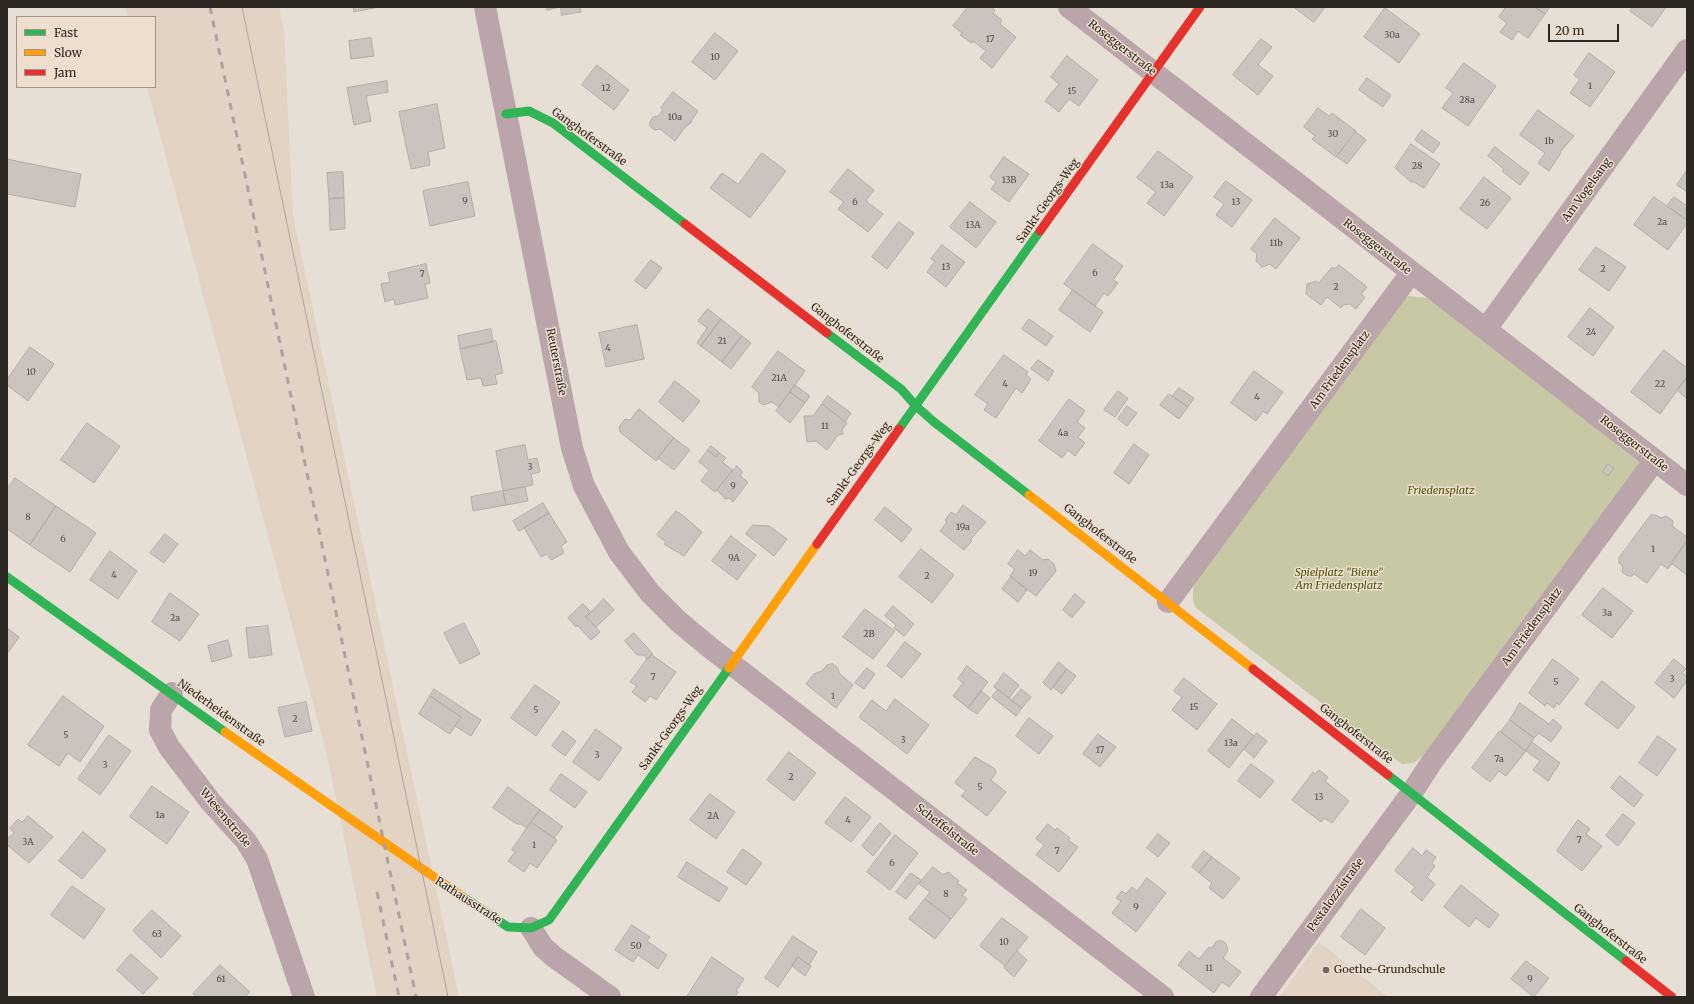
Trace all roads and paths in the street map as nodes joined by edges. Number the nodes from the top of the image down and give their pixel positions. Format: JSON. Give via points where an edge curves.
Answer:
{"nodes":[{"id":1,"x":485,"y":7,"type":"edge"},
{"id":2,"x":1069,"y":7,"type":"edge"},
{"id":3,"x":1200,"y":7,"type":"edge"},
{"id":4,"x":1687,"y":50,"type":"edge"},
{"id":5,"x":1153,"y":73,"type":"junction"},
{"id":6,"x":506,"y":114,"type":"junction"},
{"id":7,"x":1411,"y":273,"type":"junction"},
{"id":8,"x":1486,"y":329,"type":"junction"},
{"id":9,"x":916,"y":406,"type":"junction"},
{"id":10,"x":1655,"y":460,"type":"junction"},
{"id":11,"x":1687,"y":485,"type":"edge"},
{"id":12,"x":7,"y":577,"type":"edge"},
{"id":13,"x":1168,"y":602,"type":"junction"},
{"id":14,"x":732,"y":663,"type":"junction"},
{"id":15,"x":172,"y":693,"type":"junction"},
{"id":16,"x":1411,"y":794,"type":"junction"},
{"id":17,"x":421,"y":869,"type":"joint"},
{"id":18,"x":531,"y":928,"type":"junction"},
{"id":19,"x":304,"y":997,"type":"edge"},
{"id":20,"x":610,"y":997,"type":"edge"},
{"id":21,"x":1163,"y":997,"type":"edge"},
{"id":22,"x":1261,"y":997,"type":"edge"},
{"id":23,"x":1672,"y":997,"type":"edge"}],
"edges":[{"from":1,"to":6,"type":"street","name":"Reuterstraße"},
{"from":2,"to":5,"type":"street","name":"Roseggerstraße"},
{"from":3,"to":5,"type":"street","name":"Sankt-Georgs-Weg"},
{"from":4,"to":8,"type":"street","name":"Am Vogelsang"},
{"from":5,"to":7,"type":"street","name":"Roseggerstraße"},
{"from":5,"to":9,"type":"street","name":"Sankt-Georgs-Weg"},
{"from":6,"to":9,"type":"street","name":"Ganghoferstraße","via":[[529,111],[553,123],[901,389]]},
{"from":6,"to":14,"type":"street","name":"Reuterstraße","via":[[572,448],[584,486],[619,552],[650,593],[678,621]]},
{"from":7,"to":8,"type":"street","name":"Roseggerstraße"},
{"from":7,"to":13,"type":"street","name":"Am Friedensplatz"},
{"from":8,"to":10,"type":"street","name":"Roseggerstraße"},
{"from":9,"to":13,"type":"street","name":"Ganghoferstraße"},
{"from":9,"to":14,"type":"street","name":"Sankt-Georgs-Weg"},
{"from":10,"to":11,"type":"street","name":"Roseggerstraße"},
{"from":10,"to":16,"type":"street","name":"Am Friedensplatz"},
{"from":12,"to":15,"type":"street","name":"Niederheidenstraße"},
{"from":13,"to":16,"type":"street","name":"Ganghoferstraße"},
{"from":14,"to":18,"type":"street","name":"Sankt-Georgs-Weg","via":[[549,920]]},
{"from":14,"to":21,"type":"street","name":"Scheffelstraße"},
{"from":15,"to":17,"type":"street","name":"Niederheidenstraße"},
{"from":15,"to":19,"type":"street","name":"Wiesenstraße","via":[[161,710],[160,730],[169,747],[210,801],[246,841],[257,859]]},
{"from":16,"to":22,"type":"street","name":"Pestalozzistraße"},
{"from":16,"to":23,"type":"street","name":"Ganghoferstraße"},
{"from":17,"to":18,"type":"street","name":"Rathausstraße","via":[[508,927]]},
{"from":18,"to":20,"type":"street","via":[[543,947],[553,956]]}]}
